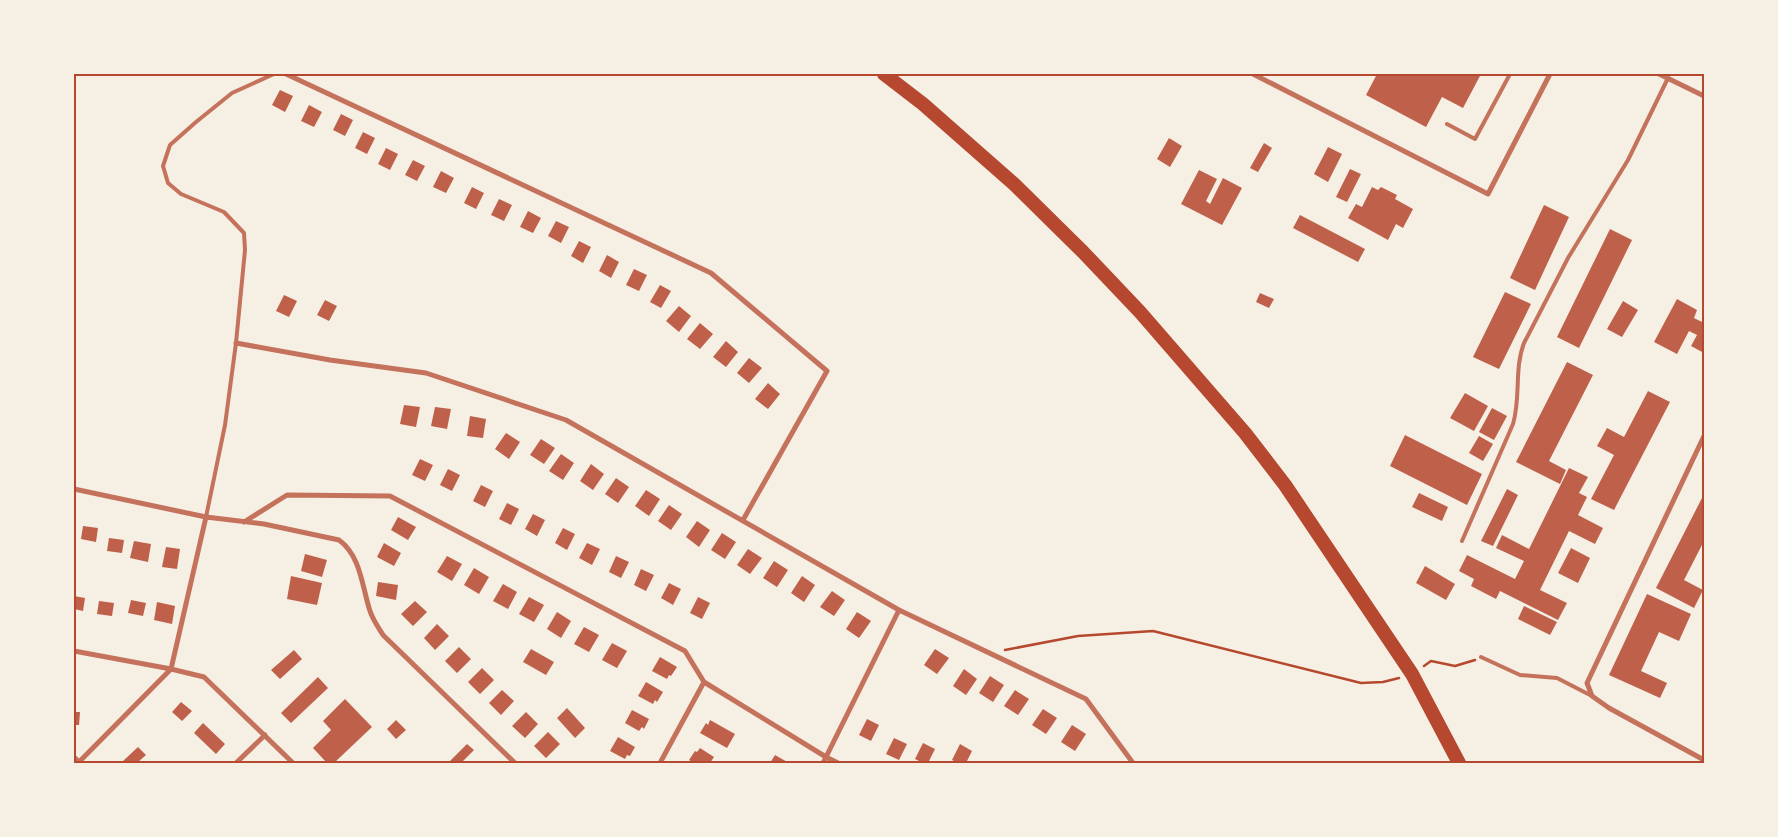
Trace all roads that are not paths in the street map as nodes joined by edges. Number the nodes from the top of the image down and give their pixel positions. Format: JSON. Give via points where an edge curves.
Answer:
{"nodes":[{"id":1,"x":274,"y":74,"type":"edge"},
{"id":2,"x":286,"y":74,"type":"edge"},
{"id":3,"x":884,"y":74,"type":"edge"},
{"id":4,"x":1253,"y":74,"type":"edge"},
{"id":5,"x":1510,"y":74,"type":"edge"},
{"id":6,"x":1550,"y":74,"type":"edge"},
{"id":7,"x":1659,"y":74,"type":"edge"},
{"id":8,"x":1668,"y":78,"type":"junction"},
{"id":9,"x":1704,"y":96,"type":"edge"},
{"id":10,"x":1447,"y":124,"type":"dead end"},
{"id":11,"x":236,"y":342,"type":"junction"},
{"id":12,"x":1704,"y":436,"type":"edge"},
{"id":13,"x":74,"y":489,"type":"edge"},
{"id":14,"x":206,"y":517,"type":"junction"},
{"id":15,"x":743,"y":520,"type":"junction"},
{"id":16,"x":244,"y":522,"type":"junction"},
{"id":17,"x":1462,"y":541,"type":"dead end"},
{"id":18,"x":899,"y":610,"type":"junction"},
{"id":19,"x":74,"y":651,"type":"edge"},
{"id":20,"x":1480,"y":657,"type":"road end"},
{"id":21,"x":172,"y":669,"type":"junction"},
{"id":22,"x":704,"y":682,"type":"junction"},
{"id":23,"x":1592,"y":696,"type":"junction"},
{"id":24,"x":265,"y":735,"type":"junction"},
{"id":25,"x":74,"y":757,"type":"edge"},
{"id":26,"x":826,"y":757,"type":"junction"},
{"id":27,"x":1704,"y":760,"type":"edge"},
{"id":28,"x":79,"y":763,"type":"edge"},
{"id":29,"x":236,"y":763,"type":"edge"},
{"id":30,"x":293,"y":763,"type":"edge"},
{"id":31,"x":515,"y":763,"type":"edge"},
{"id":32,"x":660,"y":763,"type":"edge"},
{"id":33,"x":823,"y":763,"type":"edge"},
{"id":34,"x":838,"y":763,"type":"edge"},
{"id":35,"x":1133,"y":763,"type":"edge"},
{"id":36,"x":1459,"y":763,"type":"edge"}],
"edges":[{"from":1,"to":11,"type":"lane","via":[[232,93],[196,122],[170,144],[163,166],[168,183],[180,194],[224,212],[244,233]]},
{"from":2,"to":15,"type":"street","via":[[711,273],[827,371]]},
{"from":3,"to":36,"type":"highway","via":[[1014,184],[1083,252],[1245,433],[1285,484],[1412,674]]},
{"from":4,"to":6,"type":"street","via":[[1488,194]]},
{"from":5,"to":10,"type":"lane","via":[[1475,139]]},
{"from":7,"to":8,"type":"street"},
{"from":8,"to":9,"type":"street"},
{"from":8,"to":17,"type":"lane","via":[[1628,160],[1568,258],[1524,343],[1513,424]]},
{"from":11,"to":14,"type":"lane","via":[[225,425]]},
{"from":11,"to":15,"type":"street","via":[[330,360],[426,373],[566,420]]},
{"from":12,"to":23,"type":"street","via":[[1592,671],[1588,683]]},
{"from":13,"to":14,"type":"street"},
{"from":14,"to":16,"type":"street"},
{"from":14,"to":21,"type":"street"},
{"from":15,"to":18,"type":"street"},
{"from":16,"to":22,"type":"street","via":[[287,495],[390,496],[685,651]]},
{"from":16,"to":31,"type":"street","via":[[339,540],[347,546],[353,554],[370,612],[384,635]]},
{"from":18,"to":26,"type":"street"},
{"from":18,"to":35,"type":"street","via":[[1086,698]]},
{"from":19,"to":21,"type":"street"},
{"from":20,"to":23,"type":"lane","via":[[1520,674],[1557,678]]},
{"from":21,"to":24,"type":"street","via":[[204,677]]},
{"from":21,"to":28,"type":"street"},
{"from":22,"to":26,"type":"street"},
{"from":22,"to":32,"type":"street"},
{"from":23,"to":27,"type":"street"},
{"from":24,"to":29,"type":"street"},
{"from":24,"to":30,"type":"street"},
{"from":25,"to":28,"type":"street"},
{"from":26,"to":33,"type":"street"},
{"from":26,"to":34,"type":"street"}]}
